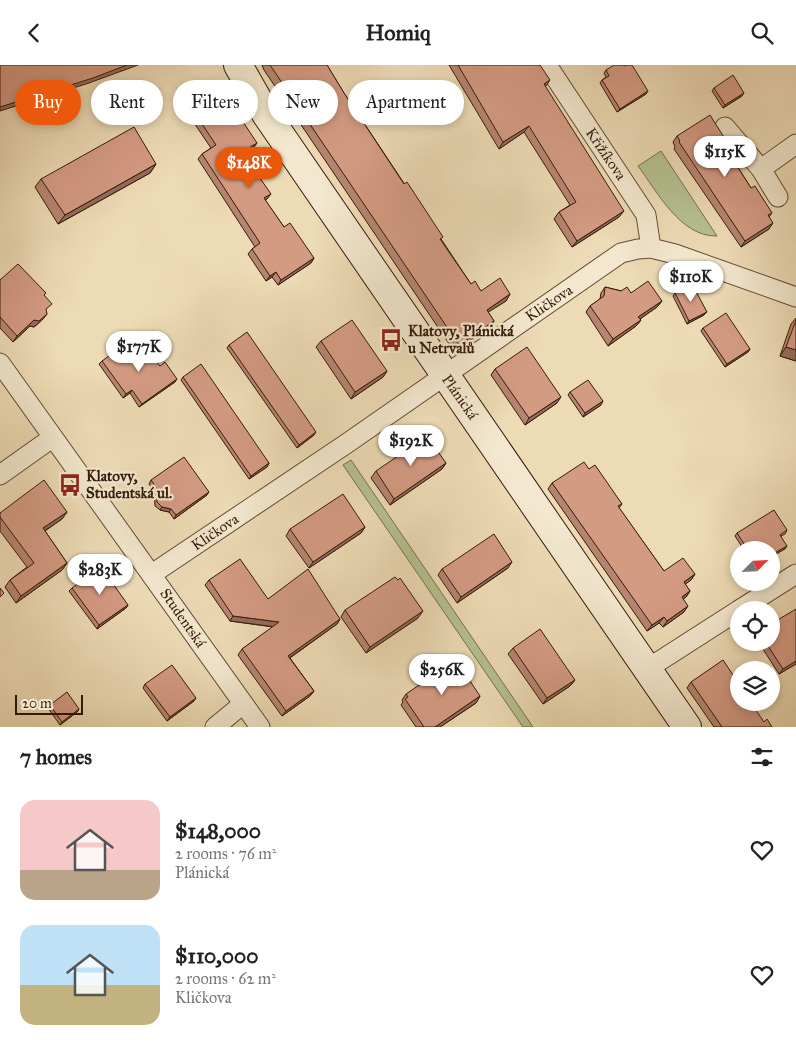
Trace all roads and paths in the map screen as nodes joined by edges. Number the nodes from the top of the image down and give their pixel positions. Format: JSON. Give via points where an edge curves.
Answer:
{"nodes":[{"id":1,"x":238,"y":65,"type":"edge"},
{"id":2,"x":547,"y":65,"type":"edge"},
{"id":3,"x":725,"y":127,"type":"dead end"},
{"id":4,"x":796,"y":144,"type":"edge"},
{"id":5,"x":761,"y":169,"type":"junction"},
{"id":6,"x":778,"y":197,"type":"dead end"},
{"id":7,"x":651,"y":248,"type":"junction"},
{"id":8,"x":796,"y":297,"type":"edge"},
{"id":9,"x":0,"y":363,"type":"edge"},
{"id":10,"x":445,"y":375,"type":"junction"},
{"id":11,"x":52,"y":438,"type":"junction"},
{"id":12,"x":0,"y":475,"type":"edge"},
{"id":13,"x":152,"y":574,"type":"junction"},
{"id":14,"x":796,"y":574,"type":"edge"},
{"id":15,"x":753,"y":601,"type":"edge"},
{"id":16,"x":730,"y":616,"type":"edge"},
{"id":17,"x":647,"y":669,"type":"junction"},
{"id":18,"x":243,"y":704,"type":"junction"},
{"id":19,"x":215,"y":727,"type":"edge"},
{"id":20,"x":260,"y":727,"type":"edge"},
{"id":21,"x":687,"y":727,"type":"edge"}],
"edges":[{"from":1,"to":10,"type":"main road","name":"Plánická","via":[[266,114]]},
{"from":2,"to":7,"type":"street","name":"Křižíkova","via":[[646,215]]},
{"from":3,"to":5,"type":"street"},
{"from":4,"to":5,"type":"street"},
{"from":5,"to":6,"type":"street"},
{"from":7,"to":8,"type":"street","name":"Kličkova"},
{"from":7,"to":10,"type":"street","name":"Kličkova","via":[[621,253]]},
{"from":9,"to":11,"type":"street","name":"Studentská"},
{"from":10,"to":13,"type":"street","name":"Kličkova"},
{"from":10,"to":17,"type":"main road","name":"Plánická"},
{"from":11,"to":12,"type":"street"},
{"from":11,"to":13,"type":"street","name":"Studentská"},
{"from":13,"to":18,"type":"street","name":"Studentská"},
{"from":14,"to":15,"type":"street"},
{"from":16,"to":17,"type":"street"},
{"from":17,"to":21,"type":"main road","name":"Plánická"},
{"from":18,"to":19,"type":"street"},
{"from":18,"to":20,"type":"street","name":"Studentská"}]}
